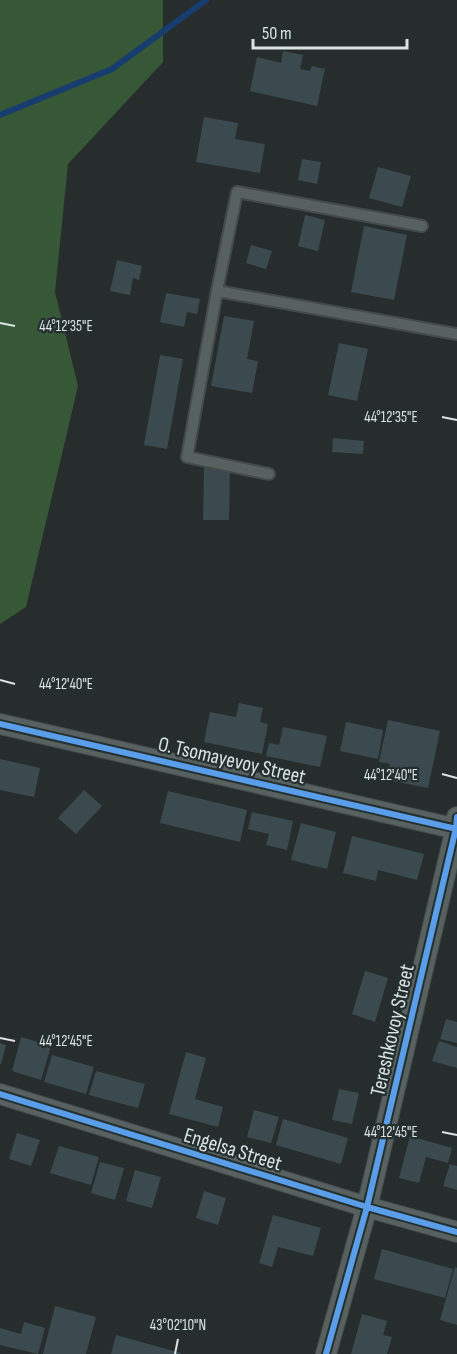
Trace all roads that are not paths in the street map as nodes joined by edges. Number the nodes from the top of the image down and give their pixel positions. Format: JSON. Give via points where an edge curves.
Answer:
{"nodes":[{"id":1,"x":422,"y":226,"type":"dead end"},
{"id":2,"x":217,"y":291,"type":"junction"},
{"id":3,"x":457,"y":334,"type":"edge"},
{"id":4,"x":269,"y":474,"type":"dead end"},
{"id":5,"x":0,"y":724,"type":"edge"},
{"id":6,"x":457,"y":824,"type":"edge"},
{"id":7,"x":0,"y":1094,"type":"edge"},
{"id":8,"x":367,"y":1207,"type":"junction"},
{"id":9,"x":457,"y":1232,"type":"edge"},
{"id":10,"x":326,"y":1354,"type":"edge"}],
"edges":[{"from":1,"to":2,"type":"lane","via":[[237,192]]},
{"from":2,"to":3,"type":"lane"},
{"from":2,"to":4,"type":"lane","via":[[188,457]]},
{"from":5,"to":6,"type":"street","name":"O. Tsomayevoy Street"},
{"from":6,"to":8,"type":"street","name":"Tereshkovoy Street"},
{"from":7,"to":8,"type":"street","name":"Engelsa Street"},
{"from":8,"to":9,"type":"street","name":"Engelsa Street"},
{"from":8,"to":10,"type":"street","name":"Tereshkovoy Street"}]}
